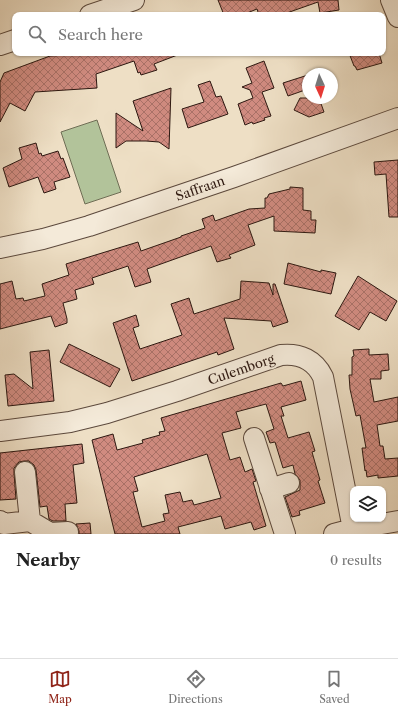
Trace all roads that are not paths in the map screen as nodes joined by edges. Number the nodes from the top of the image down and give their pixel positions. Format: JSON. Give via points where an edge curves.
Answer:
{"nodes":[{"id":1,"x":134,"y":0,"type":"edge"},
{"id":2,"x":391,"y":0,"type":"edge"},
{"id":3,"x":99,"y":12,"type":"edge"},
{"id":4,"x":398,"y":17,"type":"edge"},
{"id":5,"x":12,"y":41,"type":"edge"},
{"id":6,"x":0,"y":45,"type":"edge"},
{"id":7,"x":398,"y":118,"type":"edge"},
{"id":8,"x":0,"y":248,"type":"edge"},
{"id":9,"x":0,"y":431,"type":"edge"},
{"id":10,"x":254,"y":438,"type":"dead end"},
{"id":11,"x":26,"y":472,"type":"dead end"},
{"id":12,"x":30,"y":521,"type":"junction"},
{"id":13,"x":398,"y":521,"type":"edge"},
{"id":14,"x":7,"y":526,"type":"edge"},
{"id":15,"x":353,"y":529,"type":"junction"},
{"id":16,"x":68,"y":532,"type":"dead end"},
{"id":17,"x":285,"y":534,"type":"edge"},
{"id":18,"x":334,"y":534,"type":"edge"}],
"edges":[{"from":1,"to":3,"type":"street"},
{"from":2,"to":4,"type":"street"},
{"from":5,"to":6,"type":"street"},
{"from":7,"to":8,"type":"street","name":"Saffraan","via":[[89,226]]},
{"from":9,"to":15,"type":"street","name":"Culemborg","via":[[70,422],[107,414],[281,355],[298,355],[314,363],[323,377]]},
{"from":10,"to":17,"type":"street"},
{"from":11,"to":12,"type":"street"},
{"from":12,"to":14,"type":"street"},
{"from":12,"to":16,"type":"street","via":[[50,533]]},
{"from":13,"to":15,"type":"street"},
{"from":15,"to":18,"type":"street"}]}
